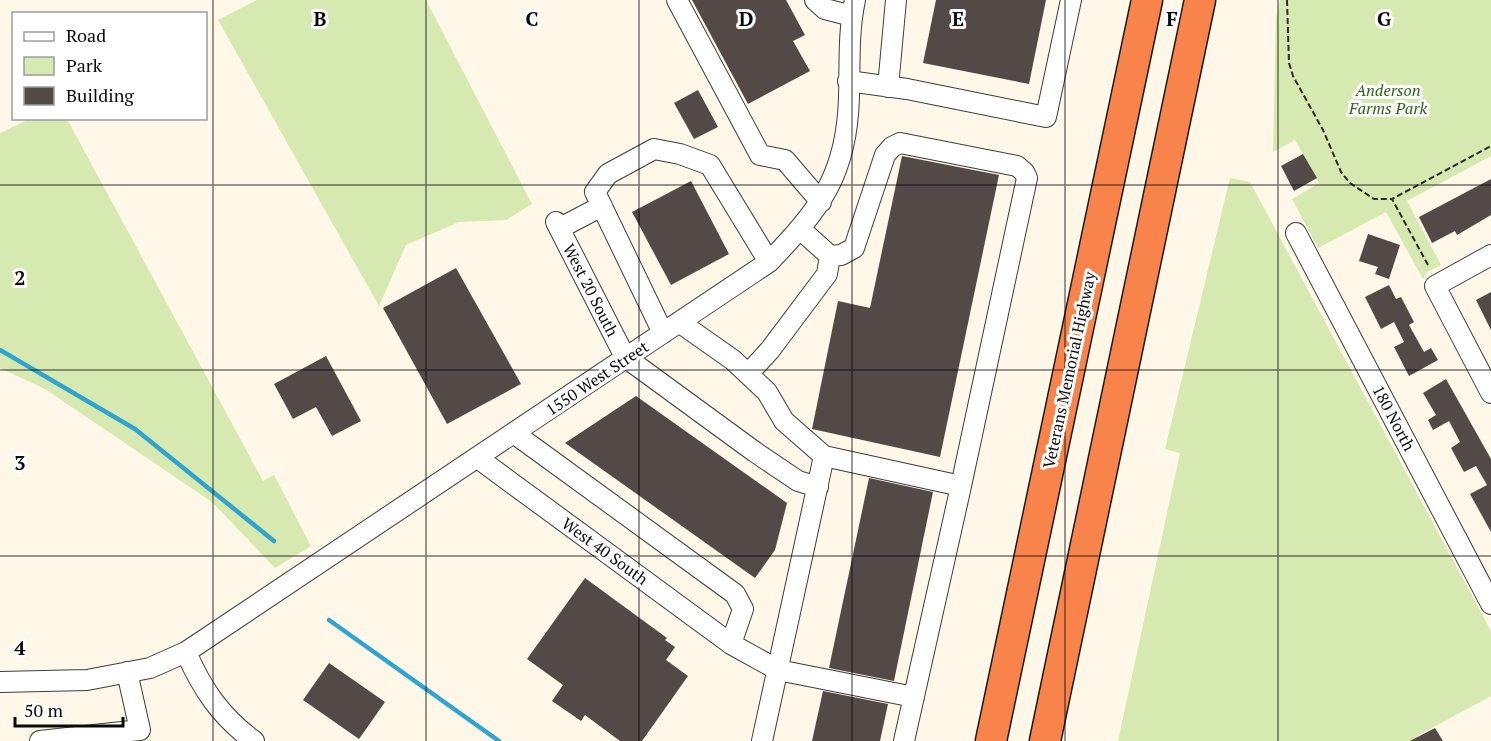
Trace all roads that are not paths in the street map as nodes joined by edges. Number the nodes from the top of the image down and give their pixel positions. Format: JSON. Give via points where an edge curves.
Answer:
{"nodes":[{"id":1,"x":677,"y":0,"type":"edge"},
{"id":2,"x":815,"y":0,"type":"edge"},
{"id":3,"x":896,"y":0,"type":"edge"},
{"id":4,"x":1071,"y":0,"type":"edge"},
{"id":5,"x":1147,"y":0,"type":"edge"},
{"id":6,"x":1200,"y":0,"type":"edge"},
{"id":7,"x":853,"y":8,"type":"edge"},
{"id":8,"x":848,"y":81,"type":"junction"},
{"id":9,"x":888,"y":87,"type":"junction"},
{"id":10,"x":821,"y":202,"type":"junction"},
{"id":11,"x":602,"y":206,"type":"junction"},
{"id":12,"x":800,"y":230,"type":"junction"},
{"id":13,"x":1296,"y":233,"type":"dead end"},
{"id":14,"x":1491,"y":255,"type":"edge"},
{"id":15,"x":830,"y":256,"type":"junction"},
{"id":16,"x":769,"y":262,"type":"junction"},
{"id":17,"x":679,"y":322,"type":"junction"},
{"id":18,"x":663,"y":333,"type":"junction"},
{"id":19,"x":625,"y":357,"type":"junction"},
{"id":20,"x":748,"y":374,"type":"junction"},
{"id":21,"x":1491,"y":393,"type":"edge"},
{"id":22,"x":515,"y":434,"type":"junction"},
{"id":23,"x":825,"y":456,"type":"junction"},
{"id":24,"x":479,"y":459,"type":"junction"},
{"id":25,"x":961,"y":486,"type":"junction"},
{"id":26,"x":818,"y":487,"type":"junction"},
{"id":27,"x":1491,"y":604,"type":"edge"},
{"id":28,"x":731,"y":644,"type":"junction"},
{"id":29,"x":186,"y":652,"type":"junction"},
{"id":30,"x":778,"y":670,"type":"junction"},
{"id":31,"x":127,"y":672,"type":"junction"},
{"id":32,"x":0,"y":682,"type":"edge"},
{"id":33,"x":914,"y":697,"type":"junction"},
{"id":34,"x":145,"y":735,"type":"edge"},
{"id":35,"x":251,"y":740,"type":"edge"},
{"id":36,"x":40,"y":741,"type":"edge"},
{"id":37,"x":762,"y":741,"type":"edge"},
{"id":38,"x":904,"y":741,"type":"edge"},
{"id":39,"x":991,"y":741,"type":"edge"},
{"id":40,"x":1045,"y":741,"type":"edge"}],
"edges":[{"from":1,"to":10,"type":"street","via":[[760,155],[785,160]]},
{"from":2,"to":7,"type":"street","via":[[825,9]]},
{"from":3,"to":9,"type":"street"},
{"from":4,"to":9,"type":"street","via":[[1046,117]]},
{"from":5,"to":39,"type":"highway","name":"Veterans Memorial Highway"},
{"from":6,"to":40,"type":"highway"},
{"from":7,"to":8,"type":"street","name":"1550 West Street"},
{"from":8,"to":9,"type":"street"},
{"from":8,"to":10,"type":"street","name":"1550 West Street","via":[[845,139],[837,172]]},
{"from":10,"to":12,"type":"street","name":"1550 West Street"},
{"from":11,"to":16,"type":"street","via":[[596,192],[608,174],[654,148],[680,154],[711,165]]},
{"from":11,"to":18,"type":"street"},
{"from":11,"to":19,"type":"street","name":"West 20 South","via":[[558,225]]},
{"from":12,"to":15,"type":"street"},
{"from":12,"to":16,"type":"street","name":"1550 West Street"},
{"from":13,"to":27,"type":"street","name":"180 North"},
{"from":14,"to":21,"type":"street","via":[[1434,286]]},
{"from":15,"to":20,"type":"street","via":[[827,274]]},
{"from":15,"to":25,"type":"street","via":[[854,248],[885,155],[900,143],[1017,166],[1024,172],[1027,178]]},
{"from":16,"to":17,"type":"street","name":"1550 West Street"},
{"from":17,"to":18,"type":"street","name":"1550 West Street"},
{"from":17,"to":20,"type":"street"},
{"from":18,"to":19,"type":"street","name":"1550 West Street"},
{"from":19,"to":22,"type":"street","name":"1550 West Street"},
{"from":19,"to":26,"type":"street","via":[[755,452],[798,480]]},
{"from":20,"to":23,"type":"street","via":[[767,392],[784,422]]},
{"from":22,"to":24,"type":"street","name":"1550 West Street"},
{"from":22,"to":28,"type":"street","via":[[735,594],[743,609]]},
{"from":23,"to":25,"type":"street"},
{"from":23,"to":26,"type":"street"},
{"from":24,"to":28,"type":"street","name":"West 40 South"},
{"from":24,"to":29,"type":"street","name":"1550 West Street"},
{"from":25,"to":33,"type":"street"},
{"from":26,"to":30,"type":"street"},
{"from":28,"to":30,"type":"street","name":"West 40 South"},
{"from":29,"to":31,"type":"street","name":"1550 West Street","via":[[150,668]]},
{"from":29,"to":35,"type":"street","via":[[209,698]]},
{"from":30,"to":33,"type":"street","name":"West 40 South"},
{"from":30,"to":37,"type":"street"},
{"from":31,"to":32,"type":"street","name":"1550 West Street","via":[[87,680]]},
{"from":31,"to":34,"type":"street"},
{"from":33,"to":38,"type":"street"},
{"from":34,"to":36,"type":"street"}]}
